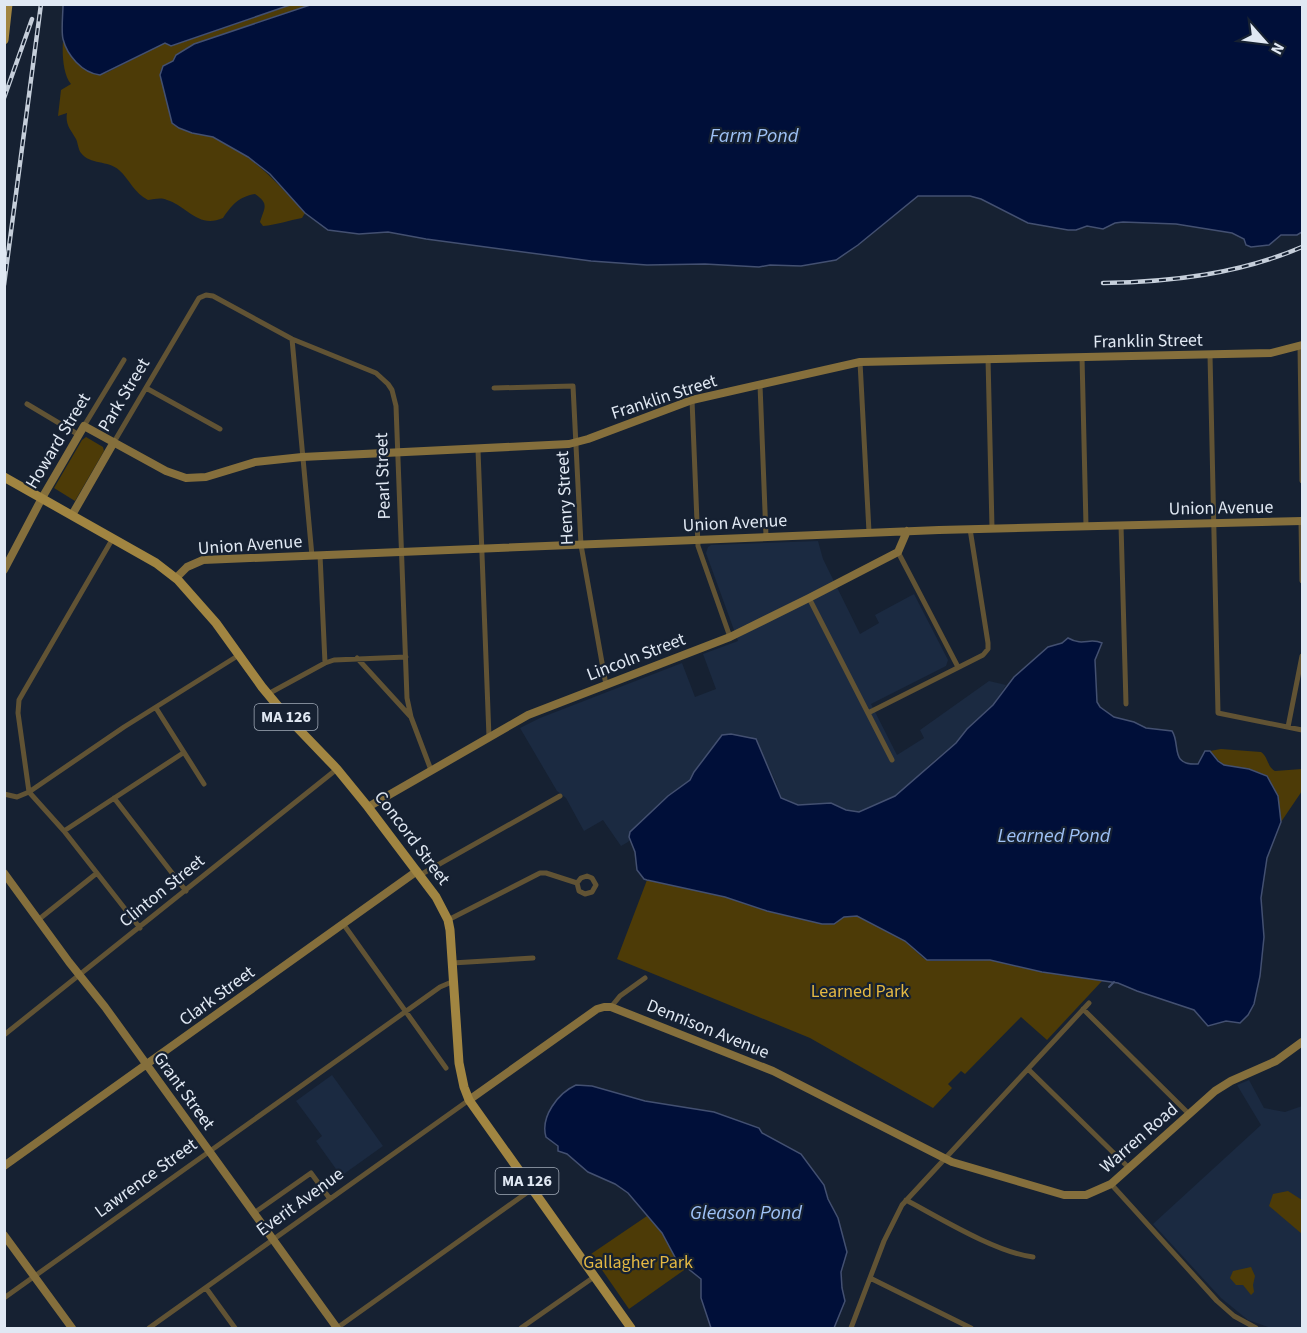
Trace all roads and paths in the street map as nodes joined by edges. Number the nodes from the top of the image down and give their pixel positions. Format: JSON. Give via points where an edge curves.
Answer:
{"nodes":[{"id":1,"x":8,"y":4,"type":"edge"},
{"id":2,"x":4,"y":40,"type":"edge"},
{"id":3,"x":206,"y":295,"type":"joint"},
{"id":4,"x":292,"y":339,"type":"junction"},
{"id":5,"x":1301,"y":345,"type":"edge"},
{"id":6,"x":1210,"y":355,"type":"junction"},
{"id":7,"x":1082,"y":357,"type":"junction"},
{"id":8,"x":988,"y":358,"type":"junction"},
{"id":9,"x":124,"y":360,"type":"dead end"},
{"id":10,"x":860,"y":362,"type":"junction"},
{"id":11,"x":760,"y":385,"type":"junction"},
{"id":12,"x":146,"y":388,"type":"junction"},
{"id":13,"x":494,"y":388,"type":"dead end"},
{"id":14,"x":692,"y":400,"type":"junction"},
{"id":15,"x":27,"y":404,"type":"dead end"},
{"id":16,"x":84,"y":426,"type":"junction"},
{"id":17,"x":220,"y":429,"type":"dead end"},
{"id":18,"x":79,"y":435,"type":"junction"},
{"id":19,"x":114,"y":442,"type":"junction"},
{"id":20,"x":577,"y":443,"type":"junction"},
{"id":21,"x":478,"y":450,"type":"junction"},
{"id":22,"x":397,"y":452,"type":"junction"},
{"id":23,"x":302,"y":457,"type":"junction"},
{"id":24,"x":4,"y":477,"type":"edge"},
{"id":25,"x":1302,"y":481,"type":"edge"},
{"id":26,"x":42,"y":498,"type":"junction"},
{"id":27,"x":72,"y":515,"type":"junction"},
{"id":28,"x":1302,"y":521,"type":"edge"},
{"id":29,"x":1213,"y":523,"type":"junction"},
{"id":30,"x":1120,"y":525,"type":"junction"},
{"id":31,"x":1086,"y":526,"type":"junction"},
{"id":32,"x":992,"y":528,"type":"junction"},
{"id":33,"x":970,"y":529,"type":"junction"},
{"id":34,"x":907,"y":531,"type":"junction"},
{"id":35,"x":869,"y":532,"type":"junction"},
{"id":36,"x":766,"y":536,"type":"junction"},
{"id":37,"x":113,"y":538,"type":"junction"},
{"id":38,"x":697,"y":539,"type":"junction"},
{"id":39,"x":581,"y":545,"type":"junction"},
{"id":40,"x":482,"y":549,"type":"junction"},
{"id":41,"x":401,"y":552,"type":"junction"},
{"id":42,"x":898,"y":552,"type":"junction"},
{"id":43,"x":316,"y":556,"type":"junction"},
{"id":44,"x":4,"y":570,"type":"edge"},
{"id":45,"x":176,"y":578,"type":"junction"},
{"id":46,"x":1302,"y":581,"type":"edge"},
{"id":47,"x":809,"y":598,"type":"junction"},
{"id":48,"x":730,"y":637,"type":"junction"},
{"id":49,"x":239,"y":655,"type":"junction"},
{"id":50,"x":1302,"y":656,"type":"edge"},
{"id":51,"x":406,"y":657,"type":"junction"},
{"id":52,"x":357,"y":658,"type":"junction"},
{"id":53,"x":325,"y":663,"type":"junction"},
{"id":54,"x":958,"y":667,"type":"junction"},
{"id":55,"x":606,"y":685,"type":"junction"},
{"id":56,"x":268,"y":694,"type":"junction"},
{"id":57,"x":1126,"y":704,"type":"dead end"},
{"id":58,"x":156,"y":708,"type":"junction"},
{"id":59,"x":868,"y":713,"type":"junction"},
{"id":60,"x":411,"y":717,"type":"junction"},
{"id":61,"x":1288,"y":727,"type":"junction"},
{"id":62,"x":1302,"y":730,"type":"edge"},
{"id":63,"x":489,"y":737,"type":"junction"},
{"id":64,"x":183,"y":753,"type":"junction"},
{"id":65,"x":892,"y":760,"type":"dead end"},
{"id":66,"x":337,"y":770,"type":"junction"},
{"id":67,"x":431,"y":770,"type":"junction"},
{"id":68,"x":204,"y":784,"type":"dead end"},
{"id":69,"x":29,"y":792,"type":"junction"},
{"id":70,"x":4,"y":794,"type":"edge"},
{"id":71,"x":560,"y":796,"type":"dead end"},
{"id":72,"x":114,"y":798,"type":"junction"},
{"id":73,"x":368,"y":807,"type":"junction"},
{"id":74,"x":64,"y":831,"type":"junction"},
{"id":75,"x":4,"y":873,"type":"edge"},
{"id":76,"x":97,"y":873,"type":"junction"},
{"id":77,"x":419,"y":873,"type":"junction"},
{"id":78,"x":577,"y":883,"type":"dead end"},
{"id":79,"x":186,"y":891,"type":"junction"},
{"id":80,"x":38,"y":920,"type":"junction"},
{"id":81,"x":448,"y":920,"type":"junction"},
{"id":82,"x":344,"y":925,"type":"junction"},
{"id":83,"x":140,"y":928,"type":"junction"},
{"id":84,"x":533,"y":958,"type":"dead end"},
{"id":85,"x":452,"y":963,"type":"junction"},
{"id":86,"x":80,"y":976,"type":"junction"},
{"id":87,"x":645,"y":978,"type":"dead end"},
{"id":88,"x":454,"y":981,"type":"junction"},
{"id":89,"x":1089,"y":1003,"type":"dead end"},
{"id":90,"x":611,"y":1007,"type":"junction"},
{"id":91,"x":1083,"y":1009,"type":"junction"},
{"id":92,"x":406,"y":1011,"type":"junction"},
{"id":93,"x":4,"y":1035,"type":"edge"},
{"id":94,"x":1302,"y":1042,"type":"edge"},
{"id":95,"x":147,"y":1065,"type":"junction"},
{"id":96,"x":447,"y":1068,"type":"dead end"},
{"id":97,"x":1028,"y":1069,"type":"junction"},
{"id":98,"x":469,"y":1100,"type":"junction"},
{"id":99,"x":1190,"y":1114,"type":"junction"},
{"id":100,"x":209,"y":1151,"type":"junction"},
{"id":101,"x":944,"y":1160,"type":"junction"},
{"id":102,"x":4,"y":1166,"type":"edge"},
{"id":103,"x":1129,"y":1168,"type":"junction"},
{"id":104,"x":1111,"y":1184,"type":"junction"},
{"id":105,"x":532,"y":1189,"type":"junction"},
{"id":106,"x":330,"y":1199,"type":"junction"},
{"id":107,"x":906,"y":1200,"type":"junction"},
{"id":108,"x":254,"y":1213,"type":"junction"},
{"id":109,"x":4,"y":1235,"type":"edge"},
{"id":110,"x":273,"y":1240,"type":"junction"},
{"id":111,"x":1033,"y":1257,"type":"dead end"},
{"id":112,"x":34,"y":1276,"type":"junction"},
{"id":113,"x":594,"y":1276,"type":"junction"},
{"id":114,"x":870,"y":1278,"type":"junction"},
{"id":115,"x":206,"y":1288,"type":"junction"},
{"id":116,"x":4,"y":1298,"type":"edge"},
{"id":117,"x":1242,"y":1321,"type":"junction"},
{"id":118,"x":337,"y":1328,"type":"edge"},
{"id":119,"x":1238,"y":1328,"type":"edge"},
{"id":120,"x":72,"y":1329,"type":"edge"},
{"id":121,"x":149,"y":1329,"type":"edge"},
{"id":122,"x":235,"y":1329,"type":"edge"},
{"id":123,"x":521,"y":1329,"type":"edge"},
{"id":124,"x":631,"y":1329,"type":"edge"},
{"id":125,"x":851,"y":1329,"type":"edge"},
{"id":126,"x":971,"y":1329,"type":"edge"},
{"id":127,"x":1256,"y":1329,"type":"edge"}],
"edges":[{"from":1,"to":2,"type":"main road"},
{"from":3,"to":4,"type":"street","name":"Pearl Street"},
{"from":3,"to":12,"type":"street","name":"Park Street","via":[[199,298]]},
{"from":4,"to":22,"type":"street","name":"Pearl Street","via":[[369,369],[388,384],[396,406]]},
{"from":4,"to":23,"type":"street"},
{"from":5,"to":6,"type":"street","name":"Franklin Street","via":[[1271,353]]},
{"from":5,"to":25,"type":"street"},
{"from":6,"to":7,"type":"street","name":"Franklin Street"},
{"from":6,"to":29,"type":"street"},
{"from":7,"to":8,"type":"street","name":"Franklin Street"},
{"from":7,"to":31,"type":"street"},
{"from":8,"to":10,"type":"street","name":"Franklin Street"},
{"from":8,"to":32,"type":"street"},
{"from":9,"to":16,"type":"street","name":"Howard Street"},
{"from":10,"to":11,"type":"street","name":"Franklin Street"},
{"from":10,"to":35,"type":"street"},
{"from":11,"to":14,"type":"street","name":"Franklin Street"},
{"from":11,"to":36,"type":"street"},
{"from":12,"to":17,"type":"street"},
{"from":12,"to":19,"type":"street","name":"Park Street"},
{"from":13,"to":20,"type":"street","name":"Henry Street","via":[[573,386]]},
{"from":14,"to":20,"type":"street","name":"Franklin Street"},
{"from":14,"to":38,"type":"street"},
{"from":15,"to":18,"type":"street"},
{"from":16,"to":18,"type":"street","name":"Howard Street"},
{"from":16,"to":19,"type":"street","name":"Franklin Street"},
{"from":18,"to":26,"type":"street","name":"Howard Street"},
{"from":19,"to":23,"type":"street","name":"Franklin Street","via":[[186,478],[206,477],[255,462]]},
{"from":19,"to":27,"type":"street","name":"Park Street"},
{"from":20,"to":21,"type":"street","name":"Franklin Street"},
{"from":20,"to":39,"type":"street","name":"Henry Street"},
{"from":21,"to":22,"type":"street","name":"Franklin Street"},
{"from":21,"to":40,"type":"street"},
{"from":22,"to":23,"type":"street","name":"Franklin Street"},
{"from":22,"to":41,"type":"street","name":"Pearl Street"},
{"from":23,"to":43,"type":"street"},
{"from":24,"to":26,"type":"main road","name":"Concord Street","number":"MA 126"},
{"from":26,"to":27,"type":"main road","name":"Concord Street","number":"MA 126"},
{"from":26,"to":44,"type":"street","name":"Howard Street"},
{"from":27,"to":37,"type":"main road","name":"Concord Street","number":"MA 126"},
{"from":28,"to":29,"type":"street","name":"Union Avenue"},
{"from":28,"to":46,"type":"street"},
{"from":29,"to":30,"type":"street","name":"Union Avenue"},
{"from":29,"to":61,"type":"street","via":[[1218,712]]},
{"from":30,"to":31,"type":"street","name":"Union Avenue"},
{"from":30,"to":57,"type":"street"},
{"from":31,"to":32,"type":"street","name":"Union Avenue"},
{"from":32,"to":33,"type":"street","name":"Union Avenue"},
{"from":33,"to":34,"type":"street","name":"Union Avenue"},
{"from":33,"to":54,"type":"street","via":[[988,643],[986,653]]},
{"from":34,"to":35,"type":"street","name":"Union Avenue"},
{"from":34,"to":42,"type":"street"},
{"from":35,"to":36,"type":"street","name":"Union Avenue"},
{"from":36,"to":38,"type":"street","name":"Union Avenue"},
{"from":37,"to":45,"type":"main road","name":"Concord Street","number":"MA 126"},
{"from":37,"to":69,"type":"street","via":[[20,700],[18,713]]},
{"from":38,"to":39,"type":"street","name":"Union Avenue"},
{"from":38,"to":48,"type":"street"},
{"from":39,"to":40,"type":"street","name":"Union Avenue"},
{"from":39,"to":55,"type":"street","name":"Henry Street"},
{"from":40,"to":41,"type":"street","name":"Union Avenue"},
{"from":40,"to":63,"type":"street"},
{"from":41,"to":43,"type":"street","name":"Union Avenue"},
{"from":41,"to":51,"type":"street","name":"Pearl Street"},
{"from":42,"to":47,"type":"street","name":"Lincoln Street"},
{"from":42,"to":54,"type":"street"},
{"from":43,"to":45,"type":"street","name":"Union Avenue","via":[[203,560],[192,563]]},
{"from":43,"to":53,"type":"street"},
{"from":45,"to":49,"type":"main road","name":"Concord Street","number":"MA 126"},
{"from":47,"to":48,"type":"street","name":"Lincoln Street"},
{"from":47,"to":59,"type":"street"},
{"from":48,"to":55,"type":"street","name":"Lincoln Street"},
{"from":49,"to":56,"type":"main road","name":"Concord Street","number":"MA 126"},
{"from":49,"to":58,"type":"street"},
{"from":50,"to":61,"type":"street"},
{"from":51,"to":52,"type":"street"},
{"from":51,"to":60,"type":"street","name":"Pearl Street"},
{"from":52,"to":53,"type":"street"},
{"from":52,"to":60,"type":"street"},
{"from":53,"to":56,"type":"street"},
{"from":54,"to":59,"type":"street"},
{"from":55,"to":63,"type":"street","name":"Lincoln Street","via":[[533,713]]},
{"from":56,"to":66,"type":"main road","name":"Concord Street","number":"MA 126"},
{"from":58,"to":64,"type":"street"},
{"from":58,"to":69,"type":"street"},
{"from":59,"to":65,"type":"street"},
{"from":60,"to":67,"type":"street","name":"Pearl Street"},
{"from":61,"to":62,"type":"street"},
{"from":63,"to":67,"type":"street","name":"Lincoln Street"},
{"from":64,"to":68,"type":"street"},
{"from":64,"to":72,"type":"street"},
{"from":66,"to":73,"type":"main road","name":"Concord Street","number":"MA 126"},
{"from":66,"to":79,"type":"street","name":"Clinton Street"},
{"from":67,"to":73,"type":"street","name":"Lincoln Street"},
{"from":69,"to":70,"type":"street","via":[[17,797]]},
{"from":69,"to":74,"type":"street"},
{"from":71,"to":77,"type":"street"},
{"from":72,"to":74,"type":"street"},
{"from":72,"to":79,"type":"street"},
{"from":73,"to":77,"type":"main road","name":"Concord Street","number":"MA 126"},
{"from":74,"to":76,"type":"street"},
{"from":75,"to":80,"type":"street","name":"Grant Street"},
{"from":76,"to":80,"type":"street"},
{"from":76,"to":83,"type":"street"},
{"from":77,"to":81,"type":"main road","name":"Concord Street","number":"MA 126"},
{"from":77,"to":82,"type":"street","name":"Clark Street"},
{"from":78,"to":81,"type":"street","via":[[540,873]]},
{"from":79,"to":83,"type":"street","name":"Clinton Street"},
{"from":80,"to":86,"type":"street","name":"Grant Street"},
{"from":81,"to":85,"type":"main road","name":"Concord Street","number":"MA 126"},
{"from":82,"to":92,"type":"street"},
{"from":82,"to":95,"type":"street","name":"Clark Street"},
{"from":83,"to":86,"type":"street","name":"Clinton Street"},
{"from":84,"to":85,"type":"street"},
{"from":85,"to":88,"type":"main road","name":"Concord Street","number":"MA 126"},
{"from":86,"to":93,"type":"street","name":"Clinton Street"},
{"from":86,"to":95,"type":"street","name":"Grant Street"},
{"from":87,"to":90,"type":"street"},
{"from":88,"to":92,"type":"street","name":"Lawrence Street"},
{"from":88,"to":98,"type":"main road","name":"Concord Street","number":"MA 126","via":[[459,1063]]},
{"from":89,"to":91,"type":"street"},
{"from":90,"to":98,"type":"street","via":[[597,1009]]},
{"from":90,"to":101,"type":"street","name":"Dennison Avenue","via":[[773,1071]]},
{"from":91,"to":97,"type":"street"},
{"from":91,"to":99,"type":"street"},
{"from":92,"to":96,"type":"street"},
{"from":92,"to":100,"type":"street","name":"Lawrence Street"},
{"from":94,"to":99,"type":"street","name":"Warren Road","via":[[1276,1061],[1224,1085]]},
{"from":95,"to":100,"type":"street","name":"Grant Street"},
{"from":95,"to":102,"type":"street","name":"Clark Street"},
{"from":97,"to":101,"type":"street"},
{"from":97,"to":103,"type":"street"},
{"from":98,"to":105,"type":"main road","name":"Concord Street","number":"MA 126"},
{"from":98,"to":106,"type":"street","name":"Everit Avenue"},
{"from":99,"to":103,"type":"street","name":"Warren Road"},
{"from":100,"to":108,"type":"street","name":"Grant Street"},
{"from":100,"to":112,"type":"street","name":"Lawrence Street"},
{"from":101,"to":104,"type":"street","name":"Warren Road","via":[[1064,1196],[1086,1195]]},
{"from":101,"to":107,"type":"street"},
{"from":103,"to":104,"type":"street","name":"Warren Road"},
{"from":104,"to":117,"type":"street","via":[[1209,1293]]},
{"from":105,"to":113,"type":"main road","name":"Concord Street","number":"MA 126"},
{"from":105,"to":118,"type":"street"},
{"from":106,"to":108,"type":"street","via":[[311,1173]]},
{"from":106,"to":110,"type":"street","name":"Everit Avenue"},
{"from":107,"to":111,"type":"street","via":[[997,1246]]},
{"from":107,"to":114,"type":"street","via":[[898,1210]]},
{"from":108,"to":110,"type":"street","name":"Grant Street"},
{"from":109,"to":112,"type":"street"},
{"from":110,"to":115,"type":"street","name":"Everit Avenue"},
{"from":110,"to":118,"type":"street","name":"Grant Street"},
{"from":112,"to":116,"type":"street","name":"Lawrence Street"},
{"from":112,"to":120,"type":"street"},
{"from":113,"to":123,"type":"street"},
{"from":113,"to":124,"type":"main road","name":"Concord Street","number":"MA 126"},
{"from":114,"to":125,"type":"street"},
{"from":114,"to":126,"type":"street"},
{"from":115,"to":121,"type":"street","name":"Everit Avenue"},
{"from":115,"to":122,"type":"street"},
{"from":117,"to":119,"type":"street"},
{"from":117,"to":127,"type":"street"}]}
